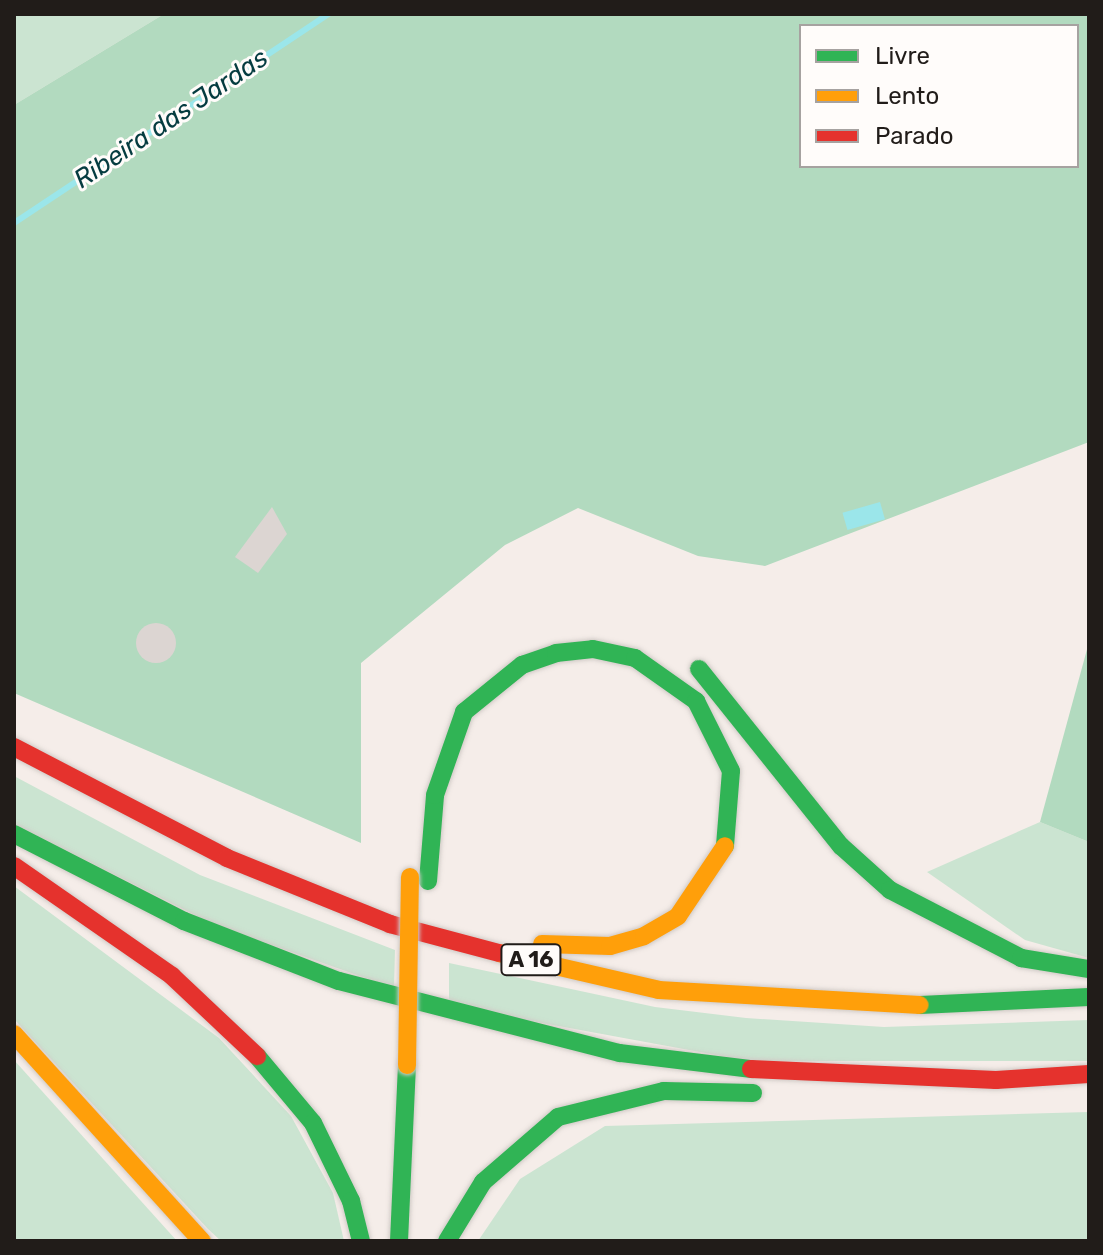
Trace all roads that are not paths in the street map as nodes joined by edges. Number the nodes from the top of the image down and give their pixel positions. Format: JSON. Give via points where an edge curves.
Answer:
{"nodes":[{"id":1,"x":688,"y":659,"type":"dead end"},
{"id":2,"x":14,"y":747,"type":"edge"},
{"id":3,"x":411,"y":821,"type":"dead end"},
{"id":4,"x":14,"y":834,"type":"edge"},
{"id":5,"x":14,"y":866,"type":"edge"},
{"id":6,"x":419,"y":879,"type":"junction"},
{"id":7,"x":331,"y":899,"type":"junction"},
{"id":8,"x":1089,"y":969,"type":"edge"},
{"id":9,"x":1089,"y":997,"type":"edge"},
{"id":10,"x":14,"y":1034,"type":"edge"},
{"id":11,"x":416,"y":1067,"type":"junction"},
{"id":12,"x":1089,"y":1074,"type":"edge"},
{"id":13,"x":996,"y":1080,"type":"junction"},
{"id":14,"x":773,"y":1093,"type":"dead end"},
{"id":15,"x":834,"y":1095,"type":"dead end"},
{"id":16,"x":425,"y":1163,"type":"dead end"},
{"id":17,"x":202,"y":1241,"type":"edge"},
{"id":18,"x":361,"y":1241,"type":"edge"},
{"id":19,"x":399,"y":1241,"type":"edge"},
{"id":20,"x":447,"y":1241,"type":"edge"}],
"edges":[{"from":1,"to":8,"type":"main road","via":[[754,731],[841,846],[890,890],[1021,958]]},
{"from":2,"to":7,"type":"main road","number":"A 16","via":[[227,858]]},
{"from":3,"to":6,"type":"main road","number":"A 16"},
{"from":4,"to":13,"type":"main road","via":[[184,921],[339,981],[475,1021],[620,1053],[745,1069]]},
{"from":5,"to":18,"type":"main road","via":[[172,976],[275,1072],[313,1123],[351,1201]]},
{"from":6,"to":7,"type":"main road","number":"A 16","via":[[448,741],[464,712],[522,665],[593,649],[635,658],[696,701],[716,732],[731,771],[725,849],[678,916],[644,936],[610,946],[547,945]]},
{"from":6,"to":11,"type":"main road","number":"A 16","bridge":true},
{"from":7,"to":9,"type":"main road","number":"A 16","via":[[390,924],[659,990],[901,1005],[1007,1006]]},
{"from":10,"to":17,"type":"main road"},
{"from":11,"to":16,"type":"main road","number":"A 16"},
{"from":11,"to":19,"type":"main road","number":"A 16"},
{"from":12,"to":13,"type":"main road"},
{"from":13,"to":15,"type":"main road","via":[[957,1091]]},
{"from":14,"to":20,"type":"main road","via":[[664,1091],[558,1117],[483,1182]]}]}
